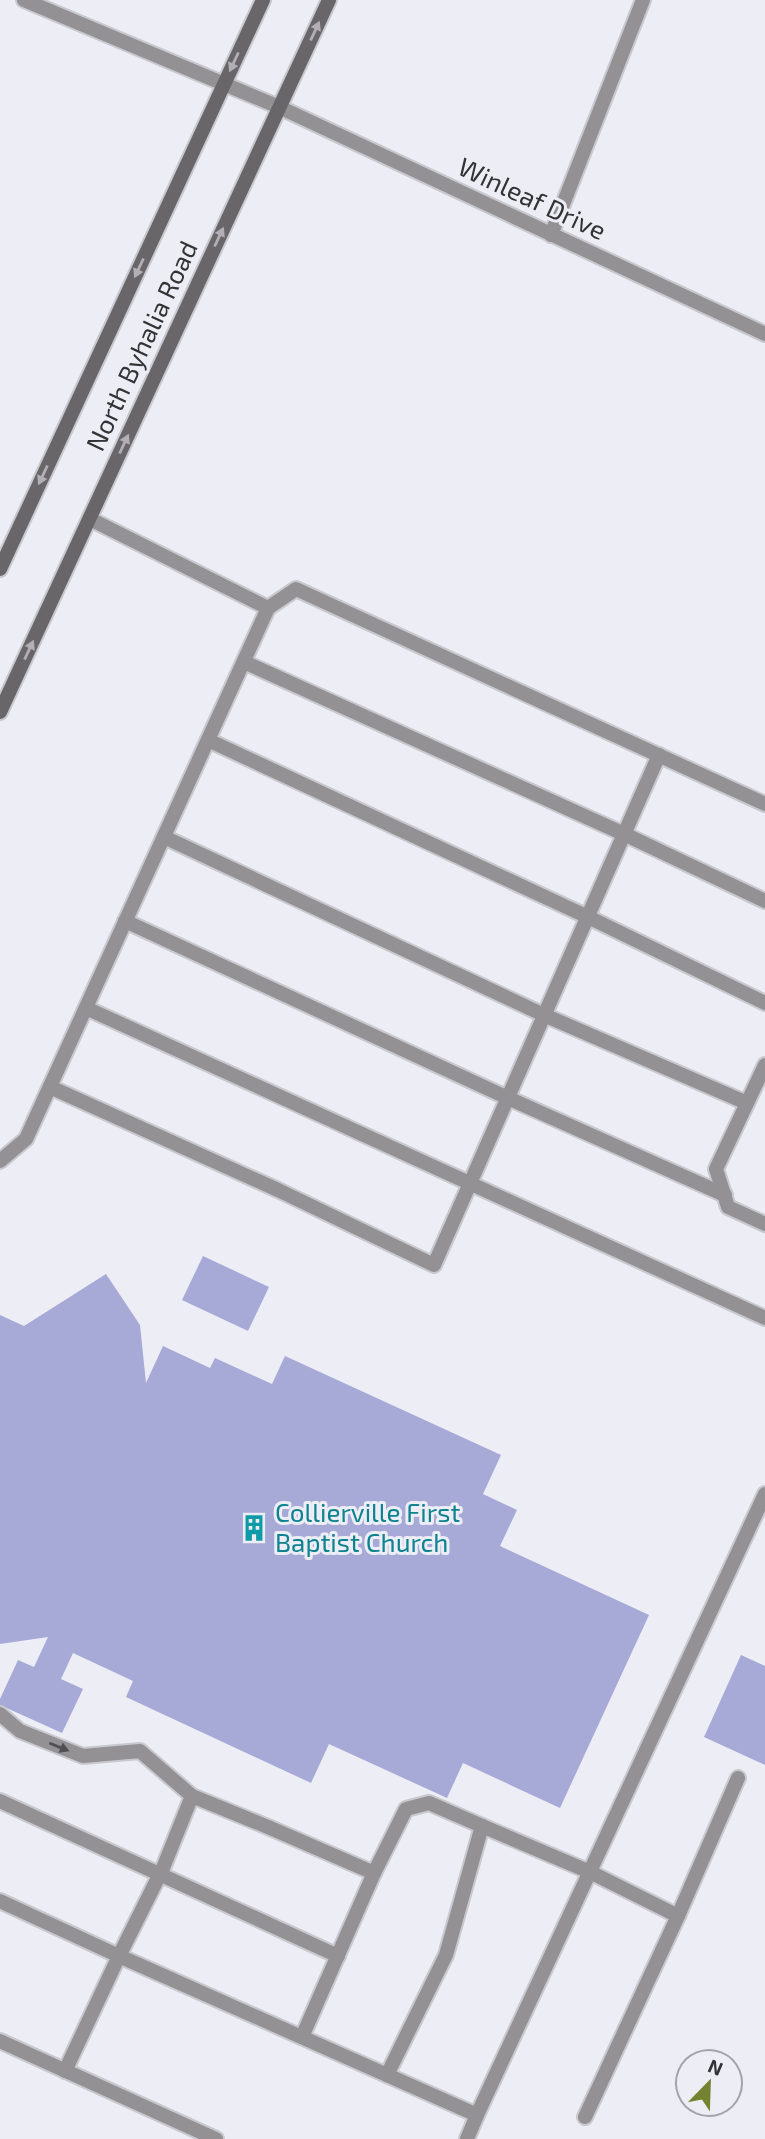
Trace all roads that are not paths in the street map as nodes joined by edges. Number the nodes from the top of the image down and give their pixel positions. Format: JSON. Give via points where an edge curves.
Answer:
{"nodes":[{"id":1,"x":24,"y":0,"type":"edge"},
{"id":2,"x":263,"y":0,"type":"edge"},
{"id":3,"x":329,"y":0,"type":"edge"},
{"id":4,"x":643,"y":0,"type":"edge"},
{"id":5,"x":223,"y":85,"type":"junction"},
{"id":6,"x":279,"y":107,"type":"junction"},
{"id":7,"x":551,"y":234,"type":"junction"},
{"id":8,"x":765,"y":334,"type":"edge"},
{"id":9,"x":90,"y":519,"type":"junction"},
{"id":10,"x":0,"y":569,"type":"edge"},
{"id":11,"x":268,"y":608,"type":"junction"},
{"id":12,"x":244,"y":662,"type":"junction"},
{"id":13,"x":0,"y":712,"type":"edge"},
{"id":14,"x":208,"y":740,"type":"junction"},
{"id":15,"x":659,"y":755,"type":"junction"},
{"id":16,"x":765,"y":804,"type":"edge"},
{"id":17,"x":624,"y":834,"type":"junction"},
{"id":18,"x":164,"y":837,"type":"junction"},
{"id":19,"x":765,"y":901,"type":"edge"},
{"id":20,"x":587,"y":917,"type":"junction"},
{"id":21,"x":125,"y":921,"type":"junction"},
{"id":22,"x":765,"y":1003,"type":"edge"},
{"id":23,"x":86,"y":1008,"type":"junction"},
{"id":24,"x":544,"y":1015,"type":"junction"},
{"id":25,"x":765,"y":1065,"type":"edge"},
{"id":26,"x":50,"y":1087,"type":"junction"},
{"id":27,"x":508,"y":1098,"type":"junction"},
{"id":28,"x":747,"y":1102,"type":"junction"},
{"id":29,"x":0,"y":1161,"type":"edge"},
{"id":30,"x":470,"y":1184,"type":"junction"},
{"id":31,"x":725,"y":1195,"type":"junction"},
{"id":32,"x":765,"y":1224,"type":"edge"},
{"id":33,"x":765,"y":1318,"type":"edge"},
{"id":34,"x":765,"y":1494,"type":"edge"},
{"id":35,"x":0,"y":1714,"type":"edge"},
{"id":36,"x":738,"y":1778,"type":"dead end"},
{"id":37,"x":192,"y":1796,"type":"junction"},
{"id":38,"x":0,"y":1801,"type":"edge"},
{"id":39,"x":482,"y":1826,"type":"junction"},
{"id":40,"x":590,"y":1872,"type":"junction"},
{"id":41,"x":374,"y":1873,"type":"junction"},
{"id":42,"x":160,"y":1874,"type":"junction"},
{"id":43,"x":0,"y":1901,"type":"edge"},
{"id":44,"x":678,"y":1916,"type":"junction"},
{"id":45,"x":119,"y":1956,"type":"junction"},
{"id":46,"x":338,"y":1956,"type":"junction"},
{"id":47,"x":302,"y":2037,"type":"junction"},
{"id":48,"x":0,"y":2041,"type":"edge"},
{"id":49,"x":65,"y":2071,"type":"junction"},
{"id":50,"x":387,"y":2075,"type":"junction"},
{"id":51,"x":477,"y":2115,"type":"junction"},
{"id":52,"x":585,"y":2117,"type":"dead end"},
{"id":53,"x":216,"y":2139,"type":"edge"},
{"id":54,"x":467,"y":2139,"type":"edge"}],
"edges":[{"from":1,"to":5,"type":"street","name":"Winleaf Drive"},
{"from":2,"to":5,"type":"main road","name":"North Byhalia Road","one_way":true},
{"from":6,"to":3,"type":"main road","name":"North Byhalia Road","one_way":true},
{"from":4,"to":7,"type":"street"},
{"from":5,"to":6,"type":"street","name":"Winleaf Drive"},
{"from":5,"to":10,"type":"main road","name":"North Byhalia Road","one_way":true},
{"from":6,"to":7,"type":"street","name":"Winleaf Drive"},
{"from":9,"to":6,"type":"main road","name":"North Byhalia Road","one_way":true},
{"from":7,"to":8,"type":"street","name":"Winleaf Drive"},
{"from":9,"to":11,"type":"street"},
{"from":13,"to":9,"type":"main road","name":"North Byhalia Road","one_way":true},
{"from":11,"to":12,"type":"street"},
{"from":11,"to":15,"type":"street","via":[[296,589]]},
{"from":12,"to":14,"type":"street"},
{"from":12,"to":17,"type":"street"},
{"from":14,"to":18,"type":"street"},
{"from":14,"to":20,"type":"street"},
{"from":15,"to":16,"type":"street"},
{"from":15,"to":17,"type":"street"},
{"from":17,"to":19,"type":"street"},
{"from":17,"to":20,"type":"street"},
{"from":18,"to":21,"type":"street"},
{"from":18,"to":24,"type":"street"},
{"from":20,"to":22,"type":"street"},
{"from":20,"to":24,"type":"street"},
{"from":21,"to":23,"type":"street"},
{"from":21,"to":27,"type":"street"},
{"from":23,"to":26,"type":"street"},
{"from":23,"to":30,"type":"street"},
{"from":24,"to":27,"type":"street"},
{"from":24,"to":28,"type":"street"},
{"from":25,"to":28,"type":"street"},
{"from":26,"to":29,"type":"street","via":[[26,1139]]},
{"from":26,"to":30,"type":"street","via":[[434,1265]]},
{"from":27,"to":30,"type":"street"},
{"from":27,"to":31,"type":"street"},
{"from":28,"to":31,"type":"street","via":[[716,1169]]},
{"from":30,"to":33,"type":"street"},
{"from":31,"to":32,"type":"street","via":[[728,1207]]},
{"from":34,"to":40,"type":"street"},
{"from":35,"to":37,"type":"street","one_way":true,"via":[[20,1731],[83,1756],[139,1751]]},
{"from":36,"to":44,"type":"street"},
{"from":37,"to":41,"type":"street"},
{"from":37,"to":42,"type":"street"},
{"from":38,"to":42,"type":"street"},
{"from":39,"to":40,"type":"street"},
{"from":39,"to":41,"type":"street","via":[[429,1803],[406,1809]]},
{"from":39,"to":50,"type":"street","via":[[446,1955]]},
{"from":40,"to":44,"type":"street"},
{"from":40,"to":51,"type":"street"},
{"from":41,"to":46,"type":"street"},
{"from":42,"to":45,"type":"street"},
{"from":42,"to":46,"type":"street"},
{"from":43,"to":45,"type":"street"},
{"from":44,"to":52,"type":"street"},
{"from":45,"to":47,"type":"street"},
{"from":45,"to":49,"type":"street"},
{"from":46,"to":47,"type":"street"},
{"from":47,"to":50,"type":"street"},
{"from":48,"to":49,"type":"street"},
{"from":49,"to":53,"type":"street"},
{"from":50,"to":51,"type":"street"},
{"from":51,"to":54,"type":"street"}]}
